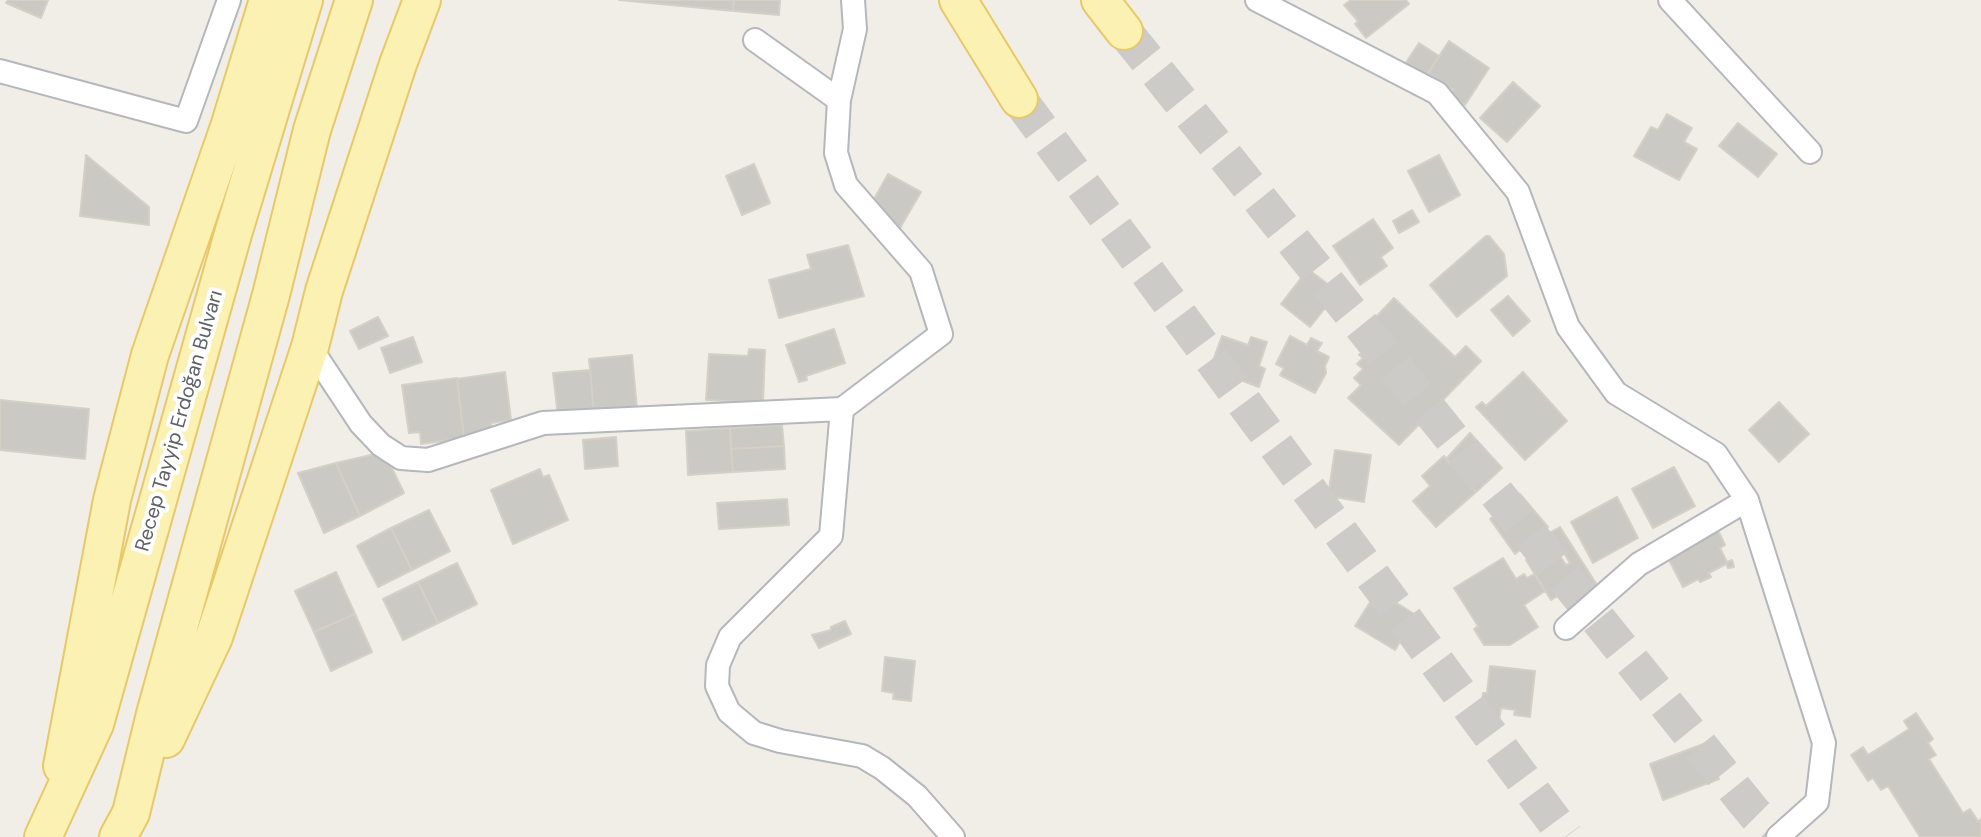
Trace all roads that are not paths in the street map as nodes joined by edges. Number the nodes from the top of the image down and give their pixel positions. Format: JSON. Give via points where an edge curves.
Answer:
{"nodes":[{"id":1,"x":229,"y":0,"type":"edge"},
{"id":2,"x":268,"y":0,"type":"edge"},
{"id":3,"x":304,"y":0,"type":"edge"},
{"id":4,"x":354,"y":0,"type":"edge"},
{"id":5,"x":422,"y":0,"type":"edge"},
{"id":6,"x":853,"y":0,"type":"edge"},
{"id":7,"x":958,"y":0,"type":"edge"},
{"id":8,"x":1100,"y":0,"type":"edge"},
{"id":9,"x":1257,"y":0,"type":"edge"},
{"id":10,"x":1670,"y":0,"type":"edge"},
{"id":11,"x":1124,"y":31,"type":"tunnel mouth"},
{"id":12,"x":755,"y":40,"type":"dead end"},
{"id":13,"x":0,"y":71,"type":"edge"},
{"id":14,"x":1019,"y":99,"type":"tunnel mouth"},
{"id":15,"x":839,"y":100,"type":"junction"},
{"id":16,"x":1810,"y":152,"type":"dead end"},
{"id":17,"x":310,"y":347,"type":"junction"},
{"id":18,"x":842,"y":409,"type":"junction"},
{"id":19,"x":1747,"y":500,"type":"junction"},
{"id":20,"x":1566,"y":628,"type":"dead end"},
{"id":21,"x":125,"y":825,"type":"edge"},
{"id":22,"x":48,"y":827,"type":"edge"},
{"id":23,"x":953,"y":837,"type":"edge"},
{"id":24,"x":1778,"y":837,"type":"edge"}],
"edges":[{"from":1,"to":13,"type":"street","via":[[186,121]]},
{"from":2,"to":22,"type":"main road","via":[[146,369],[112,500]]},
{"from":3,"to":22,"type":"main road","name":"Recep Tayyip Erdoğan Bulvarı","via":[[95,724]]},
{"from":4,"to":21,"type":"main road","via":[[312,130]]},
{"from":5,"to":17,"type":"main road"},
{"from":6,"to":15,"type":"street","via":[[855,29]]},
{"from":7,"to":14,"type":"main road"},
{"from":8,"to":11,"type":"main road"},
{"from":9,"to":19,"type":"street","via":[[1437,93],[1518,192],[1568,327],[1616,393],[1716,454]]},
{"from":10,"to":16,"type":"street"},
{"from":12,"to":15,"type":"street"},
{"from":15,"to":18,"type":"street","via":[[836,153],[846,185],[921,271],[941,334]]},
{"from":17,"to":18,"type":"street","via":[[361,424],[401,458],[428,460],[543,423]]},
{"from":17,"to":21,"type":"main road","via":[[214,637]]},
{"from":18,"to":23,"type":"street","via":[[831,536],[730,637],[718,665],[717,686],[729,712],[754,733],[862,756],[882,768],[917,796]]},
{"from":19,"to":20,"type":"street","via":[[1639,564]]},
{"from":19,"to":24,"type":"street","via":[[1824,743],[1817,802]]}]}
